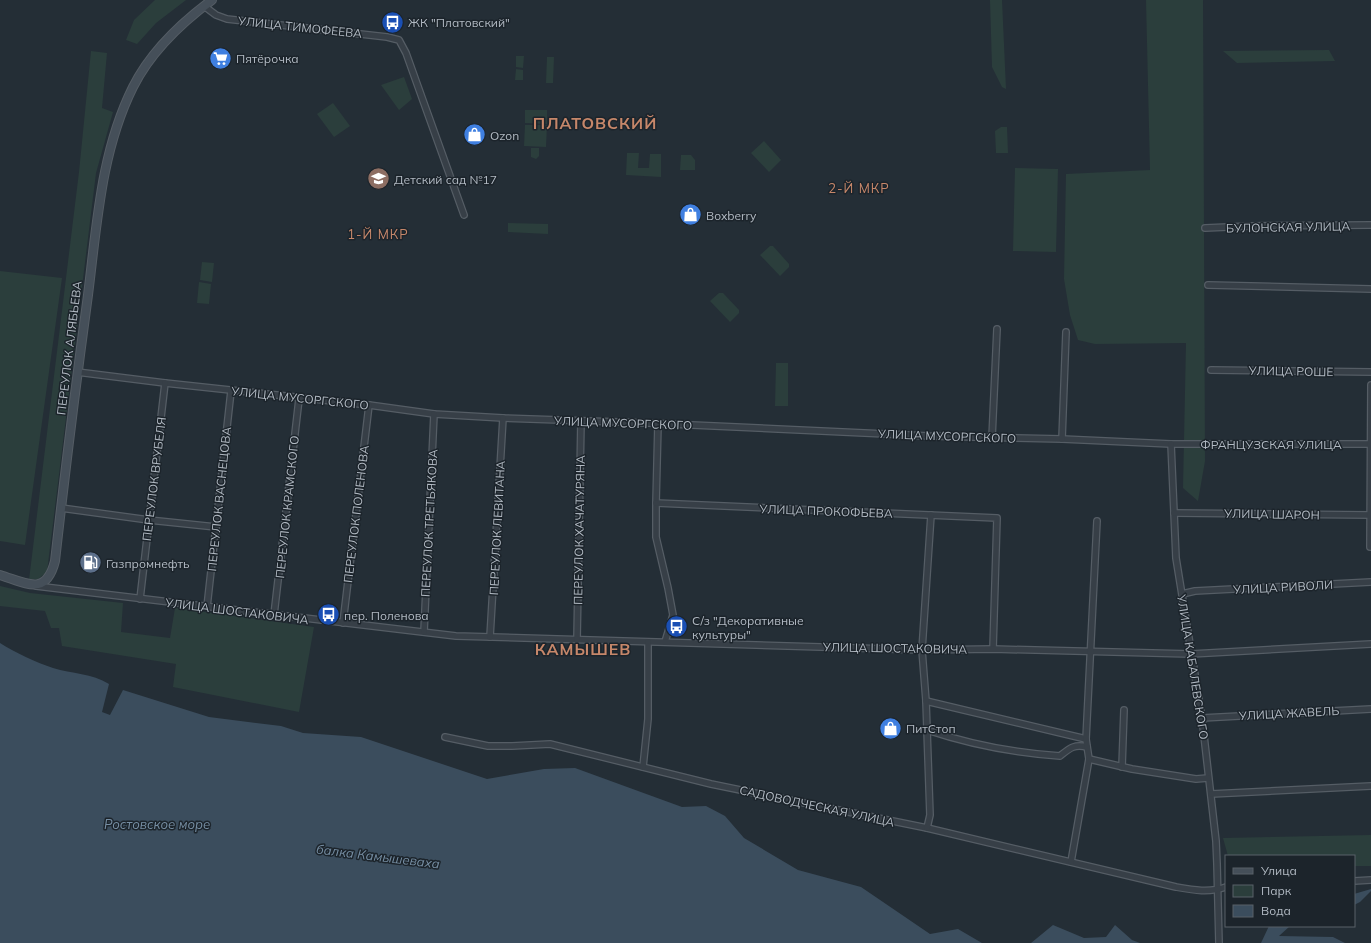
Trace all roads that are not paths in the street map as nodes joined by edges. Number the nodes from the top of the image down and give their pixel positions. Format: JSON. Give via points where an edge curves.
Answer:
{"nodes":[{"id":1,"x":212,"y":0,"type":"edge"},
{"id":2,"x":204,"y":6,"type":"junction"},
{"id":3,"x":464,"y":215,"type":"dead end"},
{"id":4,"x":1371,"y":226,"type":"edge"},
{"id":5,"x":1205,"y":228,"type":"dead end"},
{"id":6,"x":1208,"y":285,"type":"dead end"},
{"id":7,"x":1371,"y":289,"type":"edge"},
{"id":8,"x":997,"y":329,"type":"dead end"},
{"id":9,"x":1066,"y":332,"type":"dead end"},
{"id":10,"x":1211,"y":370,"type":"dead end"},
{"id":11,"x":77,"y":372,"type":"junction"},
{"id":12,"x":1371,"y":372,"type":"edge"},
{"id":13,"x":165,"y":383,"type":"junction"},
{"id":14,"x":1371,"y":385,"type":"edge"},
{"id":15,"x":231,"y":391,"type":"junction"},
{"id":16,"x":299,"y":399,"type":"junction"},
{"id":17,"x":369,"y":405,"type":"junction"},
{"id":18,"x":434,"y":414,"type":"junction"},
{"id":19,"x":503,"y":418,"type":"junction"},
{"id":20,"x":581,"y":421,"type":"junction"},
{"id":21,"x":658,"y":424,"type":"junction"},
{"id":22,"x":992,"y":438,"type":"junction"},
{"id":23,"x":1062,"y":439,"type":"junction"},
{"id":24,"x":1171,"y":444,"type":"junction"},
{"id":25,"x":1371,"y":444,"type":"edge"},
{"id":26,"x":656,"y":503,"type":"junction"},
{"id":27,"x":61,"y":508,"type":"junction"},
{"id":28,"x":1174,"y":512,"type":"junction"},
{"id":29,"x":931,"y":515,"type":"junction"},
{"id":30,"x":1370,"y":515,"type":"junction"},
{"id":31,"x":149,"y":520,"type":"junction"},
{"id":32,"x":1097,"y":521,"type":"dead end"},
{"id":33,"x":216,"y":527,"type":"junction"},
{"id":34,"x":1370,"y":547,"type":"dead end"},
{"id":35,"x":0,"y":575,"type":"edge"},
{"id":36,"x":1371,"y":582,"type":"edge"},
{"id":37,"x":32,"y":586,"type":"junction"},
{"id":38,"x":1182,"y":594,"type":"junction"},
{"id":39,"x":140,"y":599,"type":"junction"},
{"id":40,"x":207,"y":607,"type":"junction"},
{"id":41,"x":274,"y":615,"type":"junction"},
{"id":42,"x":344,"y":623,"type":"junction"},
{"id":43,"x":424,"y":632,"type":"junction"},
{"id":44,"x":490,"y":637,"type":"junction"},
{"id":45,"x":577,"y":640,"type":"junction"},
{"id":46,"x":648,"y":642,"type":"junction"},
{"id":47,"x":665,"y":642,"type":"junction"},
{"id":48,"x":1371,"y":644,"type":"edge"},
{"id":49,"x":993,"y":649,"type":"junction"},
{"id":50,"x":922,"y":650,"type":"junction"},
{"id":51,"x":1090,"y":651,"type":"junction"},
{"id":52,"x":1191,"y":654,"type":"junction"},
{"id":53,"x":926,"y":701,"type":"junction"},
{"id":54,"x":1371,"y":709,"type":"edge"},
{"id":55,"x":1124,"y":710,"type":"dead end"},
{"id":56,"x":1205,"y":718,"type":"junction"},
{"id":57,"x":927,"y":730,"type":"junction"},
{"id":58,"x":445,"y":737,"type":"dead end"},
{"id":59,"x":1086,"y":739,"type":"junction"},
{"id":60,"x":1087,"y":747,"type":"junction"},
{"id":61,"x":1089,"y":759,"type":"junction"},
{"id":62,"x":643,"y":767,"type":"junction"},
{"id":63,"x":1122,"y":767,"type":"junction"},
{"id":64,"x":1208,"y":778,"type":"junction"},
{"id":65,"x":1371,"y":786,"type":"edge"},
{"id":66,"x":1211,"y":794,"type":"junction"},
{"id":67,"x":927,"y":828,"type":"junction"},
{"id":68,"x":1071,"y":862,"type":"junction"},
{"id":69,"x":1371,"y":880,"type":"edge"},
{"id":70,"x":1355,"y":881,"type":"edge"},
{"id":71,"x":1225,"y":887,"type":"edge"},
{"id":72,"x":1218,"y":890,"type":"junction"},
{"id":73,"x":1219,"y":941,"type":"edge"}],
"edges":[{"from":1,"to":2,"type":"main road","name":"ПЕРЕУЛОК АЛЯБЬЕВА"},
{"from":2,"to":3,"type":"street","name":"УЛИЦА ТИМОФЕЕВА","via":[[227,19],[387,36],[399,40]]},
{"from":2,"to":11,"type":"main road","name":"ПЕРЕУЛОК АЛЯБЬЕВА","via":[[175,31],[154,55],[134,85],[111,144],[102,187]]},
{"from":4,"to":5,"type":"street","name":"БУЛОНСКАЯ УЛИЦА"},
{"from":6,"to":7,"type":"street"},
{"from":8,"to":22,"type":"street"},
{"from":9,"to":23,"type":"street"},
{"from":10,"to":12,"type":"street","name":"УЛИЦА РОШЕ"},
{"from":11,"to":13,"type":"street","name":"УЛИЦА МУСОРГСКОГО"},
{"from":11,"to":27,"type":"main road","name":"ПЕРЕУЛОК АЛЯБЬЕВА"},
{"from":13,"to":15,"type":"street","name":"УЛИЦА МУСОРГСКОГО"},
{"from":13,"to":31,"type":"street","name":"ПЕРЕУЛОК ВРУБЕЛЯ"},
{"from":14,"to":25,"type":"street"},
{"from":15,"to":16,"type":"street","name":"УЛИЦА МУСОРГСКОГО"},
{"from":15,"to":33,"type":"street","name":"ПЕРЕУЛОК ВАСНЕЦОВА"},
{"from":16,"to":17,"type":"street","name":"УЛИЦА МУСОРГСКОГО"},
{"from":16,"to":41,"type":"street","name":"ПЕРЕУЛОК КРАМСКОГО"},
{"from":17,"to":18,"type":"street","name":"УЛИЦА МУСОРГСКОГО"},
{"from":17,"to":42,"type":"street","name":"ПЕРЕУЛОК ПОЛЕНОВА"},
{"from":18,"to":19,"type":"street","name":"УЛИЦА МУСОРГСКОГО"},
{"from":18,"to":43,"type":"street","name":"ПЕРЕУЛОК ТРЕТЬЯКОВА"},
{"from":19,"to":20,"type":"street","name":"УЛИЦА МУСОРГСКОГО"},
{"from":19,"to":44,"type":"street","name":"ПЕРЕУЛОК ЛЕВИТАНА"},
{"from":20,"to":21,"type":"street","name":"УЛИЦА МУСОРГСКОГО"},
{"from":20,"to":45,"type":"street","name":"ПЕРЕУЛОК ХАЧАТУРЯНА"},
{"from":21,"to":22,"type":"street","name":"УЛИЦА МУСОРГСКОГО"},
{"from":21,"to":26,"type":"street"},
{"from":22,"to":23,"type":"street","name":"УЛИЦА МУСОРГСКОГО"},
{"from":23,"to":24,"type":"street","name":"УЛИЦА МУСОРГСКОГО"},
{"from":24,"to":25,"type":"street","name":"ФРАНЦУЗСКАЯ УЛИЦА"},
{"from":24,"to":28,"type":"street","name":"УЛИЦА КАБАЛЕВСКОГО"},
{"from":25,"to":30,"type":"street"},
{"from":26,"to":29,"type":"street","name":"УЛИЦА ПРОКОФЬЕВА"},
{"from":26,"to":47,"type":"street","via":[[656,537],[673,615]]},
{"from":27,"to":31,"type":"street"},
{"from":27,"to":37,"type":"main road","name":"ПЕРЕУЛОК АЛЯБЬЕВА","via":[[53,569],[47,579]]},
{"from":28,"to":30,"type":"street","name":"УЛИЦА ШАРОН"},
{"from":28,"to":38,"type":"street","name":"УЛИЦА КАБАЛЕВСКОГО","via":[[1176,558]]},
{"from":29,"to":49,"type":"street","name":"УЛИЦА ПРОКОФЬЕВА","via":[[997,518]]},
{"from":29,"to":50,"type":"street"},
{"from":30,"to":34,"type":"street"},
{"from":31,"to":33,"type":"street"},
{"from":31,"to":39,"type":"street","name":"ПЕРЕУЛОК ВРУБЕЛЯ"},
{"from":32,"to":51,"type":"street"},
{"from":33,"to":40,"type":"street","name":"ПЕРЕУЛОК ВАСНЕЦОВА"},
{"from":35,"to":37,"type":"main road"},
{"from":36,"to":38,"type":"street","name":"УЛИЦА РИВОЛИ","via":[[1196,591]]},
{"from":37,"to":39,"type":"street","name":"УЛИЦА ШОСТАКОВИЧА"},
{"from":38,"to":52,"type":"street","name":"УЛИЦА КАБАЛЕВСКОГО"},
{"from":39,"to":40,"type":"street","name":"УЛИЦА ШОСТАКОВИЧА"},
{"from":40,"to":41,"type":"street","name":"УЛИЦА ШОСТАКОВИЧА"},
{"from":41,"to":42,"type":"street","name":"УЛИЦА ШОСТАКОВИЧА"},
{"from":42,"to":43,"type":"street","name":"УЛИЦА ШОСТАКОВИЧА"},
{"from":43,"to":44,"type":"street","name":"УЛИЦА ШОСТАКОВИЧА"},
{"from":44,"to":45,"type":"street","name":"УЛИЦА ШОСТАКОВИЧА"},
{"from":45,"to":46,"type":"street","name":"УЛИЦА ШОСТАКОВИЧА"},
{"from":46,"to":47,"type":"street","name":"УЛИЦА ШОСТАКОВИЧА"},
{"from":46,"to":62,"type":"street","via":[[648,719]]},
{"from":47,"to":50,"type":"street","name":"УЛИЦА ШОСТАКОВИЧА"},
{"from":48,"to":52,"type":"street","name":"УЛИЦА ШОСТАКОВИЧА"},
{"from":49,"to":50,"type":"street","name":"УЛИЦА ШОСТАКОВИЧА"},
{"from":49,"to":51,"type":"street","name":"УЛИЦА ШОСТАКОВИЧА"},
{"from":50,"to":53,"type":"street"},
{"from":51,"to":52,"type":"street","name":"УЛИЦА ШОСТАКОВИЧА"},
{"from":51,"to":59,"type":"street"},
{"from":52,"to":56,"type":"street","name":"УЛИЦА КАБАЛЕВСКОГО"},
{"from":53,"to":57,"type":"street"},
{"from":53,"to":59,"type":"street"},
{"from":54,"to":56,"type":"street","name":"УЛИЦА ЖАВЕЛЬ"},
{"from":55,"to":63,"type":"street"},
{"from":56,"to":64,"type":"street","name":"УЛИЦА КАБАЛЕВСКОГО"},
{"from":57,"to":60,"type":"street","via":[[1034,755],[1060,756],[1071,747]]},
{"from":57,"to":67,"type":"street","via":[[930,815]]},
{"from":58,"to":62,"type":"street","name":"САДОВОДЧЕСКАЯ УЛИЦА","via":[[488,746],[550,744]]},
{"from":59,"to":60,"type":"street"},
{"from":60,"to":61,"type":"street"},
{"from":61,"to":63,"type":"street"},
{"from":61,"to":68,"type":"street"},
{"from":62,"to":67,"type":"street","name":"САДОВОДЧЕСКАЯ УЛИЦА","via":[[711,784]]},
{"from":63,"to":64,"type":"street","via":[[1196,779]]},
{"from":64,"to":66,"type":"street","name":"УЛИЦА КАБАЛЕВСКОГО"},
{"from":65,"to":66,"type":"street"},
{"from":66,"to":72,"type":"street","name":"УЛИЦА КАБАЛЕВСКОГО"},
{"from":67,"to":68,"type":"street","name":"САДОВОДЧЕСКАЯ УЛИЦА"},
{"from":68,"to":72,"type":"street","name":"САДОВОДЧЕСКАЯ УЛИЦА","via":[[1189,890]]},
{"from":69,"to":70,"type":"street"},
{"from":71,"to":72,"type":"street","name":"САДОВОДЧЕСКАЯ УЛИЦА"},
{"from":72,"to":73,"type":"street","name":"УЛИЦА КАБАЛЕВСКОГО"}]}
